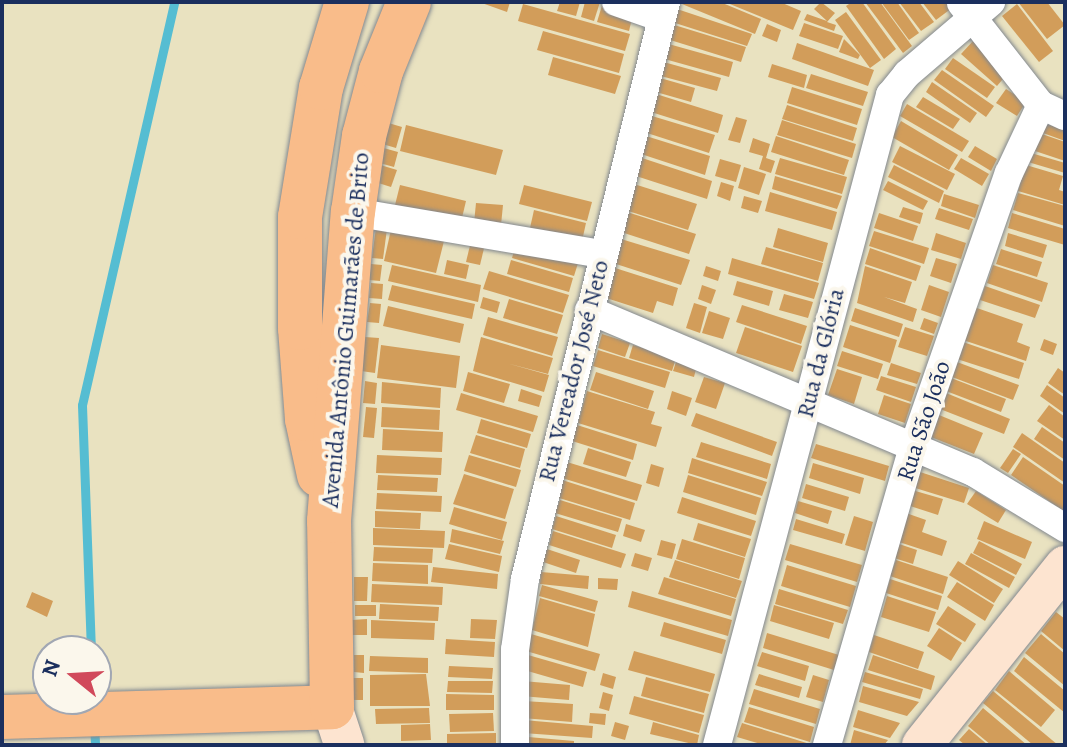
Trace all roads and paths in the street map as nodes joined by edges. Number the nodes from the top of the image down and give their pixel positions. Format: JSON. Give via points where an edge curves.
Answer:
{"nodes":[{"id":1,"x":347,"y":2,"type":"edge"},
{"id":2,"x":409,"y":2,"type":"edge"},
{"id":3,"x":616,"y":2,"type":"edge"},
{"id":4,"x":974,"y":7,"type":"edge"},
{"id":5,"x":662,"y":10,"type":"edge"},
{"id":6,"x":1053,"y":111,"type":"edge"},
{"id":7,"x":353,"y":212,"type":"junction"},
{"id":8,"x":602,"y":254,"type":"junction"},
{"id":9,"x":589,"y":310,"type":"junction"},
{"id":10,"x":809,"y":402,"type":"junction"},
{"id":11,"x":913,"y":448,"type":"junction"},
{"id":12,"x":329,"y":521,"type":"junction"},
{"id":13,"x":1065,"y":528,"type":"edge"},
{"id":14,"x":1065,"y":566,"type":"edge"},
{"id":15,"x":8,"y":718,"type":"edge"},
{"id":16,"x":338,"y":726,"type":"edge"},
{"id":17,"x":515,"y":745,"type":"edge"},
{"id":18,"x":717,"y":745,"type":"edge"},
{"id":19,"x":827,"y":745,"type":"edge"},
{"id":20,"x":922,"y":745,"type":"edge"}],
"edges":[{"from":1,"to":12,"type":"main road","name":"Avenida Antônio Guimarães de Brito","via":[[321,88],[300,217],[307,419]]},
{"from":2,"to":7,"type":"main road","name":"Avenida Antônio Guimarães de Brito","via":[[381,71],[364,136]]},
{"from":3,"to":5,"type":"street"},
{"from":4,"to":6,"type":"street"},
{"from":4,"to":10,"type":"street","name":"Rua da Glória","via":[[890,95]]},
{"from":5,"to":8,"type":"street","name":"Rua Vereador José Neto"},
{"from":6,"to":11,"type":"street","name":"Rua São João","via":[[1009,173]]},
{"from":7,"to":8,"type":"street"},
{"from":7,"to":12,"type":"main road","name":"Avenida Antônio Guimarães de Brito"},
{"from":8,"to":9,"type":"street","name":"Rua Vereador José Neto"},
{"from":9,"to":10,"type":"street"},
{"from":9,"to":17,"type":"street","name":"Rua Vereador José Neto","via":[[525,579],[515,650]]},
{"from":10,"to":11,"type":"street"},
{"from":10,"to":18,"type":"street","name":"Rua da Glória"},
{"from":11,"to":13,"type":"street","via":[[973,472]]},
{"from":11,"to":19,"type":"street","name":"Rua São João"},
{"from":12,"to":16,"type":"main road","name":"Avenida Antônio Guimarães de Brito"},
{"from":14,"to":20,"type":"street"},
{"from":15,"to":16,"type":"main road","via":[[228,709]]}]}
